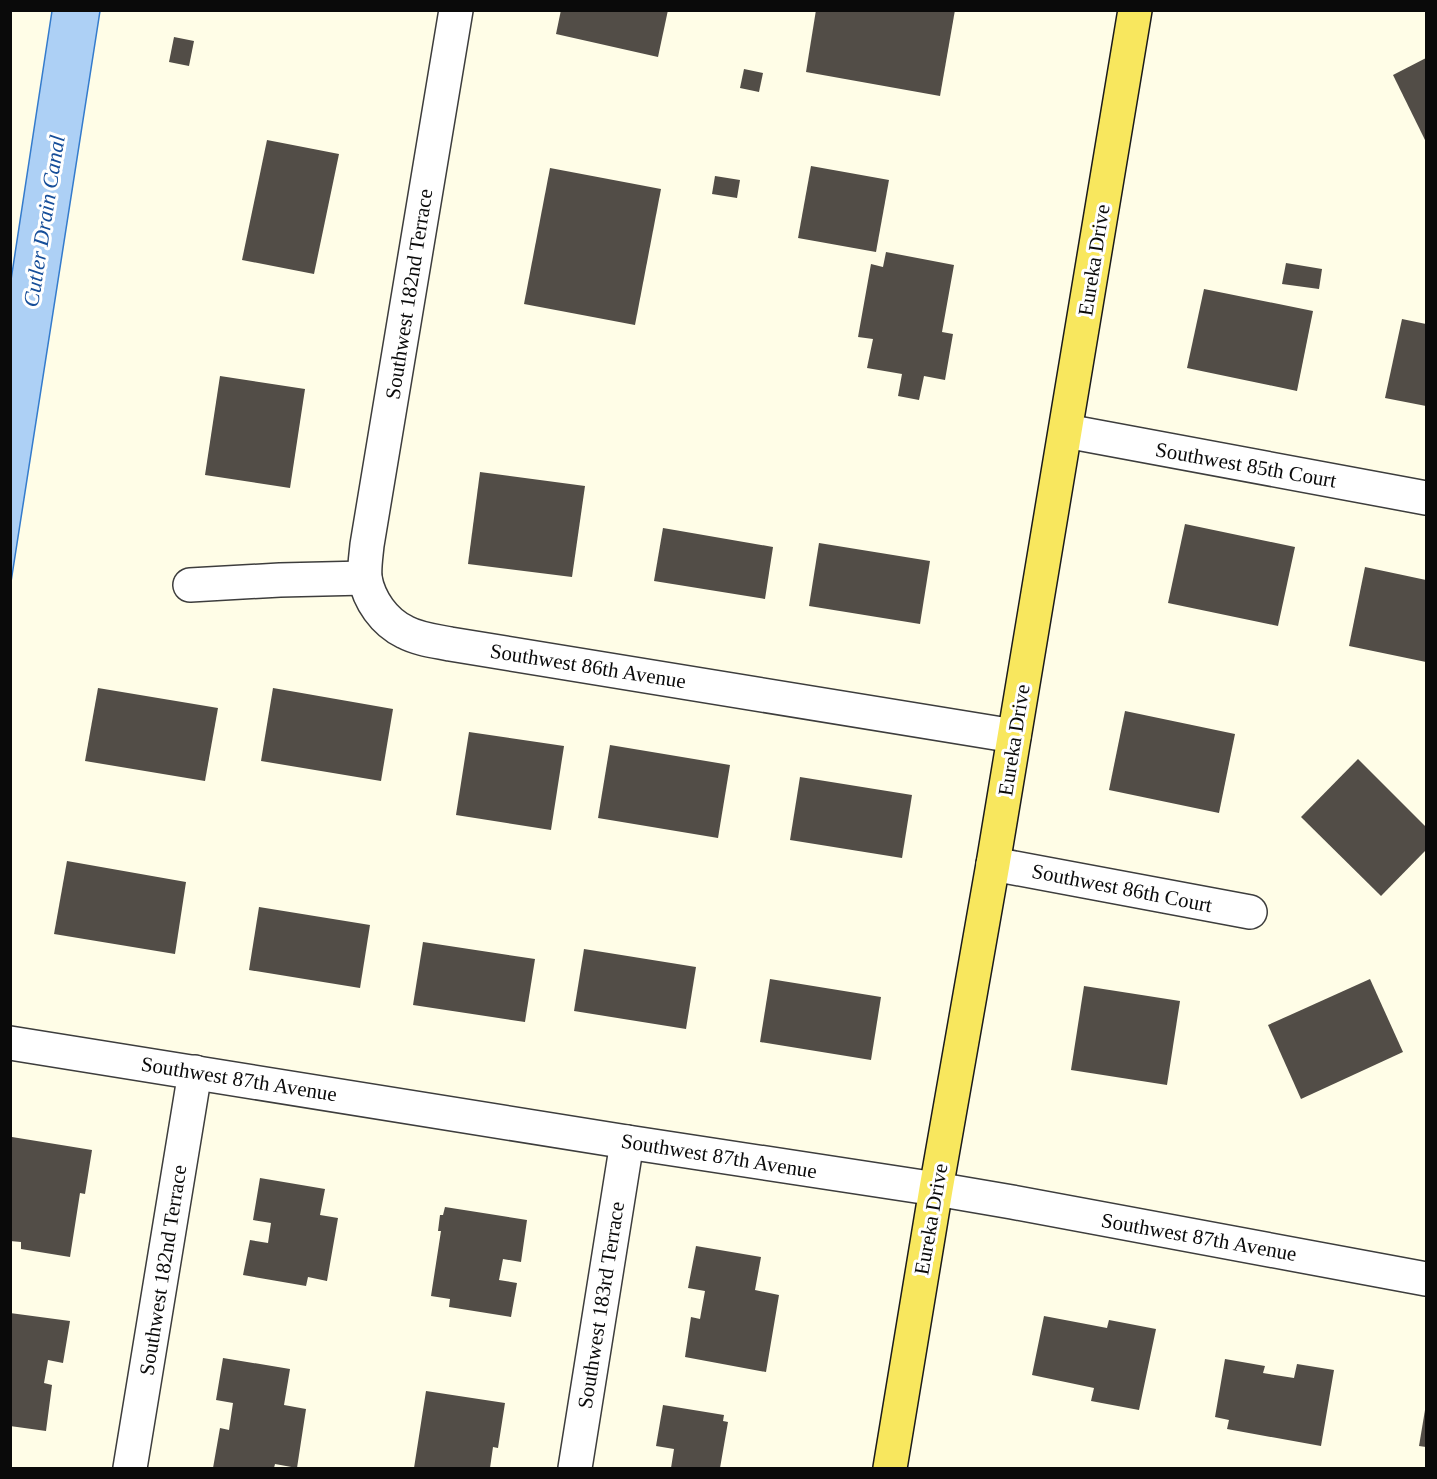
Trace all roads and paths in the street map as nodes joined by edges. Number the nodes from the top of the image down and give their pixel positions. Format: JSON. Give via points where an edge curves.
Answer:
{"nodes":[{"id":1,"x":456,"y":10,"type":"edge"},
{"id":2,"x":1135,"y":10,"type":"edge"},
{"id":3,"x":1066,"y":431,"type":"junction"},
{"id":4,"x":1426,"y":498,"type":"edge"},
{"id":5,"x":365,"y":578,"type":"junction"},
{"id":6,"x":190,"y":585,"type":"dead end"},
{"id":7,"x":1014,"y":736,"type":"junction"},
{"id":8,"x":993,"y":864,"type":"junction"},
{"id":9,"x":1250,"y":912,"type":"dead end"},
{"id":10,"x":10,"y":1043,"type":"edge"},
{"id":11,"x":195,"y":1072,"type":"junction"},
{"id":12,"x":627,"y":1142,"type":"junction"},
{"id":13,"x":936,"y":1189,"type":"junction"},
{"id":14,"x":1426,"y":1279,"type":"edge"},
{"id":15,"x":130,"y":1468,"type":"edge"},
{"id":16,"x":575,"y":1468,"type":"edge"},
{"id":17,"x":890,"y":1468,"type":"edge"}],
"edges":[{"from":1,"to":5,"type":"street","name":"Southwest 182nd Terrace"},
{"from":2,"to":3,"type":"main road","name":"Eureka Drive"},
{"from":3,"to":4,"type":"street","name":"Southwest 85th Court"},
{"from":3,"to":7,"type":"main road","name":"Eureka Drive"},
{"from":5,"to":6,"type":"street"},
{"from":5,"to":7,"type":"street","name":"Southwest 86th Avenue","via":[[374,603],[386,619],[404,632],[426,639]]},
{"from":7,"to":8,"type":"main road","name":"Eureka Drive"},
{"from":8,"to":9,"type":"street","name":"Southwest 86th Court"},
{"from":8,"to":13,"type":"main road","name":"Eureka Drive"},
{"from":10,"to":11,"type":"street","name":"Southwest 87th Avenue"},
{"from":11,"to":12,"type":"street","name":"Southwest 87th Avenue"},
{"from":11,"to":15,"type":"street","name":"Southwest 182nd Terrace"},
{"from":12,"to":13,"type":"street","name":"Southwest 87th Avenue"},
{"from":12,"to":16,"type":"street","name":"Southwest 183rd Terrace"},
{"from":13,"to":14,"type":"street","name":"Southwest 87th Avenue"},
{"from":13,"to":17,"type":"main road","name":"Eureka Drive"}]}
